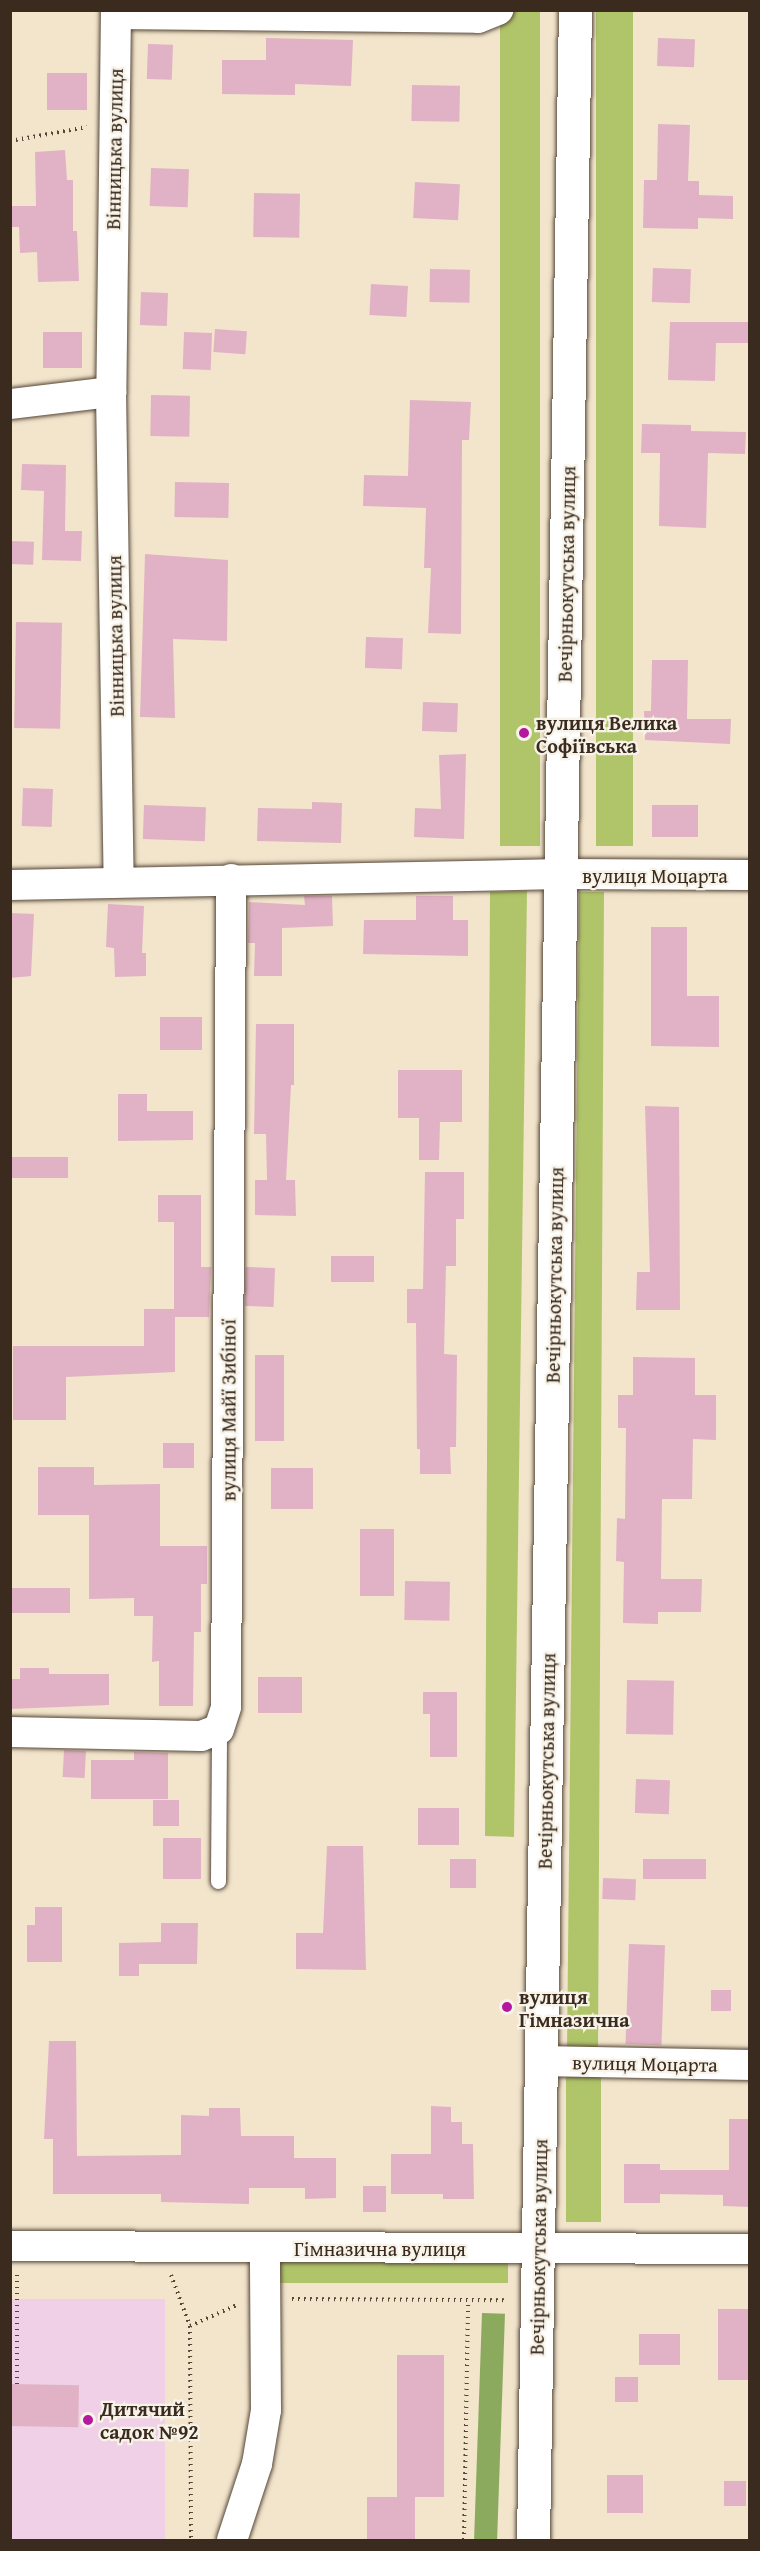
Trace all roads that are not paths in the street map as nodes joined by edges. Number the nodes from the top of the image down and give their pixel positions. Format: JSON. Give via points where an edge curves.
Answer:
{"nodes":[{"id":1,"x":498,"y":10,"type":"edge"},
{"id":2,"x":575,"y":10,"type":"edge"},
{"id":3,"x":116,"y":12,"type":"edge"},
{"id":4,"x":264,"y":13,"type":"edge"},
{"id":5,"x":111,"y":392,"type":"junction"},
{"id":6,"x":10,"y":404,"type":"edge"},
{"id":7,"x":561,"y":874,"type":"junction"},
{"id":8,"x":750,"y":875,"type":"edge"},
{"id":9,"x":231,"y":879,"type":"junction"},
{"id":10,"x":118,"y":880,"type":"junction"},
{"id":11,"x":10,"y":885,"type":"edge"},
{"id":12,"x":219,"y":1729,"type":"junction"},
{"id":13,"x":10,"y":1732,"type":"edge"},
{"id":14,"x":218,"y":1881,"type":"dead end"},
{"id":15,"x":541,"y":2061,"type":"junction"},
{"id":16,"x":750,"y":2065,"type":"edge"},
{"id":17,"x":265,"y":2247,"type":"junction"},
{"id":18,"x":538,"y":2248,"type":"junction"},
{"id":19,"x":750,"y":2249,"type":"edge"},
{"id":20,"x":14,"y":2258,"type":"edge"},
{"id":21,"x":232,"y":2541,"type":"edge"},
{"id":22,"x":534,"y":2541,"type":"edge"}],
"edges":[{"from":1,"to":4,"type":"street","name":"Вінницька вулиця","via":[[478,18]]},
{"from":2,"to":7,"type":"street","name":"Вечірньокутська вулиця"},
{"from":3,"to":4,"type":"street","name":"Вінницька вулиця"},
{"from":3,"to":5,"type":"street","name":"Вінницька вулиця"},
{"from":5,"to":6,"type":"street"},
{"from":5,"to":10,"type":"street","name":"Вінницька вулиця"},
{"from":7,"to":8,"type":"street","name":"вулиця Моцарта"},
{"from":7,"to":9,"type":"street"},
{"from":7,"to":15,"type":"street","name":"Вечірньокутська вулиця"},
{"from":9,"to":10,"type":"street"},
{"from":9,"to":12,"type":"street","name":"вулиця Майї Зибіної","via":[[226,1707]]},
{"from":10,"to":11,"type":"street"},
{"from":12,"to":13,"type":"street","via":[[201,1736]]},
{"from":12,"to":14,"type":"lane"},
{"from":15,"to":16,"type":"street","name":"вулиця Моцарта"},
{"from":15,"to":18,"type":"street","name":"Вечірньокутська вулиця"},
{"from":17,"to":18,"type":"street","name":"Гімназична вулиця"},
{"from":17,"to":20,"type":"street","name":"Гімназична вулиця"},
{"from":17,"to":21,"type":"street","via":[[254,2301],[266,2410],[257,2464]]},
{"from":18,"to":19,"type":"street","name":"Гімназична вулиця"},
{"from":18,"to":22,"type":"street","name":"Вечірньокутська вулиця"}]}
